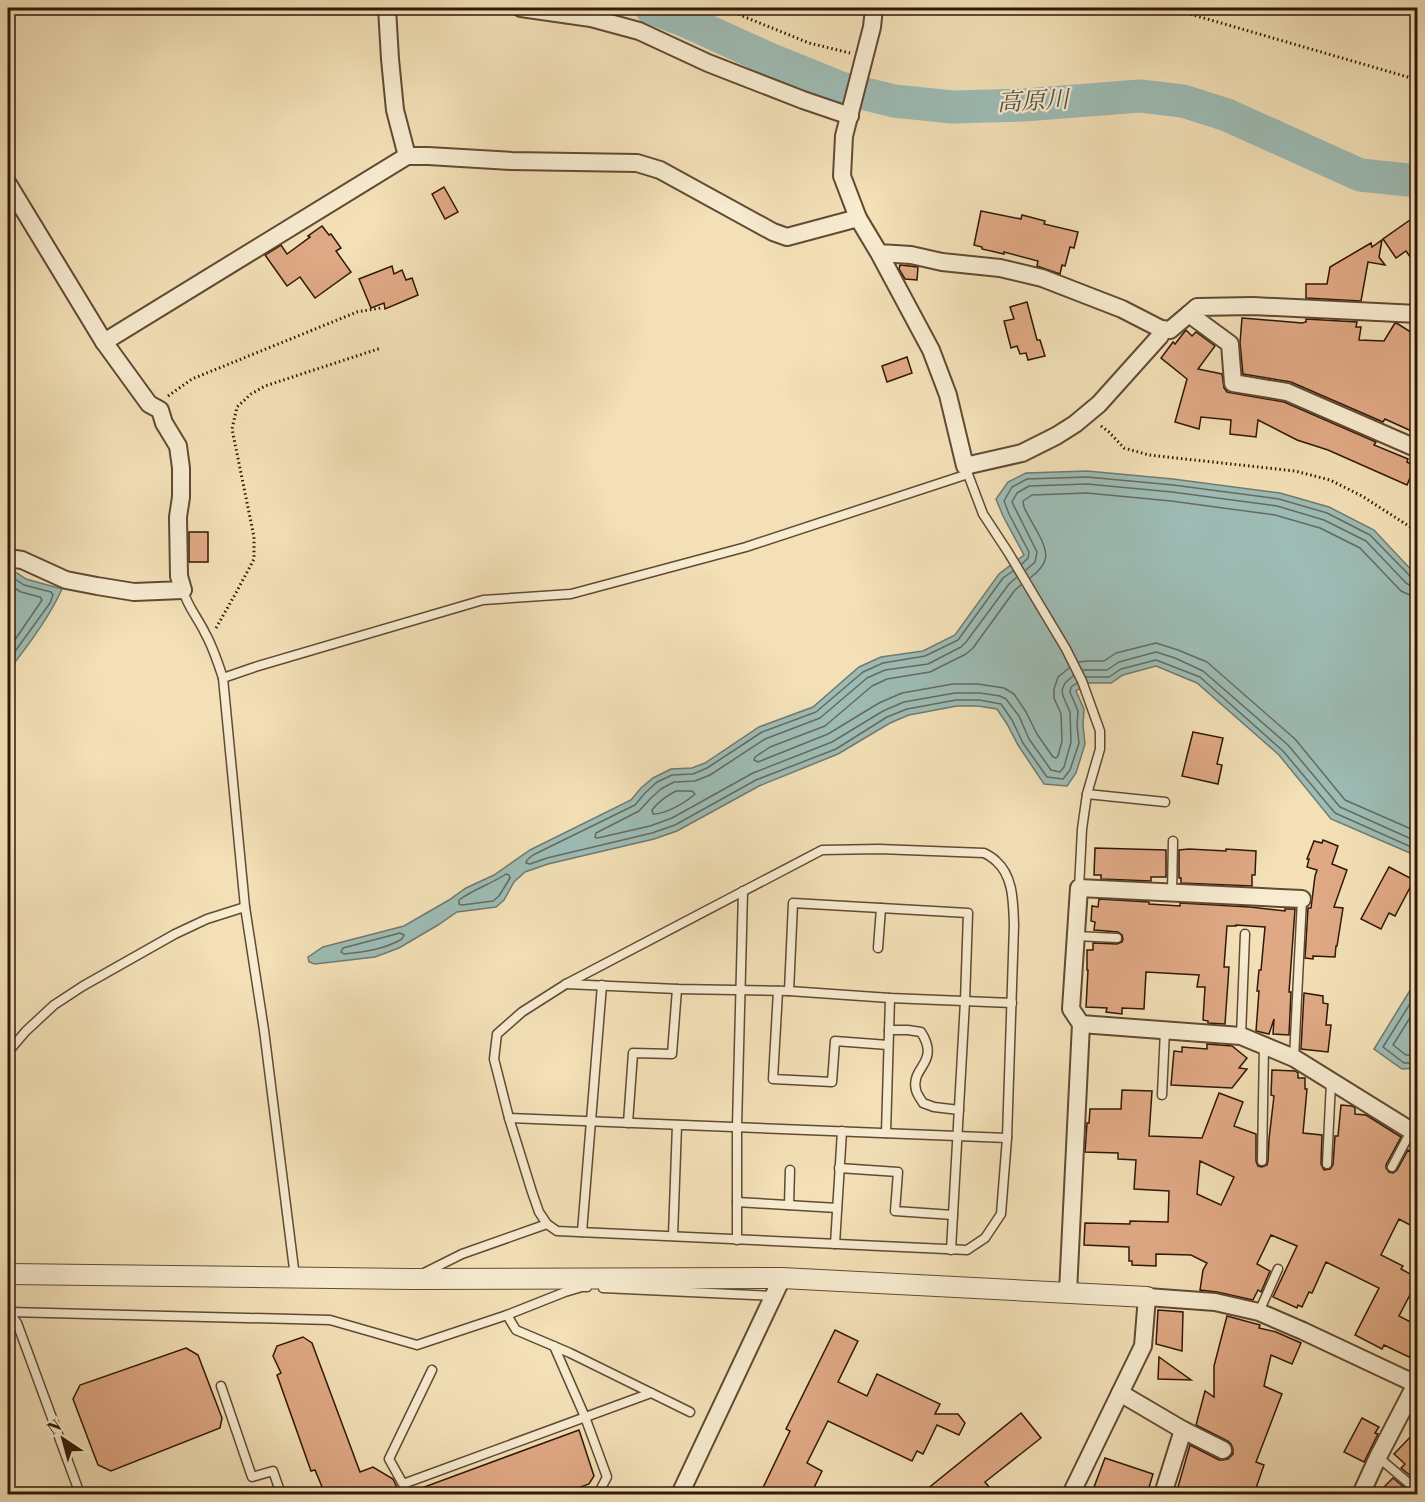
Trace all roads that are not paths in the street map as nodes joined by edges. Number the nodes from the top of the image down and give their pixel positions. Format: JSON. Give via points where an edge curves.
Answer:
{"nodes":[{"id":1,"x":387,"y":8,"type":"edge"},
{"id":2,"x":521,"y":8,"type":"edge"},
{"id":3,"x":874,"y":8,"type":"edge"},
{"id":4,"x":850,"y":116,"type":"junction"},
{"id":5,"x":407,"y":156,"type":"junction"},
{"id":6,"x":8,"y":184,"type":"edge"},
{"id":7,"x":858,"y":218,"type":"junction"},
{"id":8,"x":879,"y":253,"type":"junction"},
{"id":9,"x":1189,"y":314,"type":"junction"},
{"id":10,"x":1418,"y":314,"type":"edge"},
{"id":11,"x":1161,"y":329,"type":"junction"},
{"id":12,"x":104,"y":342,"type":"junction"},
{"id":13,"x":1418,"y":449,"type":"edge"},
{"id":14,"x":966,"y":470,"type":"junction"},
{"id":15,"x":8,"y":558,"type":"edge"},
{"id":16,"x":183,"y":590,"type":"junction"},
{"id":17,"x":223,"y":678,"type":"junction"},
{"id":18,"x":1087,"y":794,"type":"junction"},
{"id":19,"x":1165,"y":802,"type":"dead end"},
{"id":20,"x":1173,"y":841,"type":"dead end"},
{"id":21,"x":1079,"y":888,"type":"junction"},
{"id":22,"x":743,"y":891,"type":"junction"},
{"id":23,"x":1172,"y":893,"type":"junction"},
{"id":24,"x":1302,"y":899,"type":"joint"},
{"id":25,"x":245,"y":907,"type":"junction"},
{"id":26,"x":881,"y":908,"type":"junction"},
{"id":27,"x":1245,"y":934,"type":"dead end"},
{"id":28,"x":1076,"y":936,"type":"junction"},
{"id":29,"x":1117,"y":938,"type":"dead end"},
{"id":30,"x":878,"y":948,"type":"dead end"},
{"id":31,"x":566,"y":984,"type":"junction"},
{"id":32,"x":602,"y":985,"type":"junction"},
{"id":33,"x":677,"y":989,"type":"junction"},
{"id":34,"x":741,"y":990,"type":"junction"},
{"id":35,"x":778,"y":991,"type":"junction"},
{"id":36,"x":789,"y":991,"type":"junction"},
{"id":37,"x":890,"y":998,"type":"junction"},
{"id":38,"x":965,"y":1001,"type":"junction"},
{"id":39,"x":1012,"y":1004,"type":"junction"},
{"id":40,"x":1081,"y":1024,"type":"junction"},
{"id":41,"x":889,"y":1030,"type":"junction"},
{"id":42,"x":1165,"y":1030,"type":"junction"},
{"id":43,"x":1241,"y":1036,"type":"junction"},
{"id":44,"x":888,"y":1045,"type":"junction"},
{"id":45,"x":1264,"y":1045,"type":"junction"},
{"id":46,"x":8,"y":1052,"type":"edge"},
{"id":47,"x":1294,"y":1058,"type":"junction"},
{"id":48,"x":1331,"y":1082,"type":"junction"},
{"id":49,"x":1162,"y":1095,"type":"dead end"},
{"id":50,"x":959,"y":1110,"type":"junction"},
{"id":51,"x":509,"y":1118,"type":"junction"},
{"id":52,"x":591,"y":1122,"type":"junction"},
{"id":53,"x":628,"y":1123,"type":"junction"},
{"id":54,"x":677,"y":1125,"type":"junction"},
{"id":55,"x":737,"y":1127,"type":"junction"},
{"id":56,"x":842,"y":1131,"type":"junction"},
{"id":57,"x":886,"y":1133,"type":"junction"},
{"id":58,"x":1414,"y":1133,"type":"edge"},
{"id":59,"x":958,"y":1136,"type":"junction"},
{"id":60,"x":1007,"y":1138,"type":"junction"},
{"id":61,"x":1262,"y":1161,"type":"dead end"},
{"id":62,"x":1327,"y":1164,"type":"dead end"},
{"id":63,"x":1392,"y":1167,"type":"dead end"},
{"id":64,"x":839,"y":1168,"type":"junction"},
{"id":65,"x":790,"y":1170,"type":"dead end"},
{"id":66,"x":737,"y":1202,"type":"junction"},
{"id":67,"x":789,"y":1205,"type":"junction"},
{"id":68,"x":837,"y":1208,"type":"junction"},
{"id":69,"x":953,"y":1215,"type":"junction"},
{"id":70,"x":547,"y":1224,"type":"junction"},
{"id":71,"x":582,"y":1232,"type":"junction"},
{"id":72,"x":673,"y":1236,"type":"junction"},
{"id":73,"x":737,"y":1240,"type":"junction"},
{"id":74,"x":835,"y":1244,"type":"junction"},
{"id":75,"x":951,"y":1250,"type":"junction"},
{"id":76,"x":1278,"y":1269,"type":"dead end"},
{"id":77,"x":8,"y":1274,"type":"edge"},
{"id":78,"x":295,"y":1277,"type":"junction"},
{"id":79,"x":782,"y":1278,"type":"junction"},
{"id":80,"x":411,"y":1279,"type":"junction"},
{"id":81,"x":1068,"y":1292,"type":"junction"},
{"id":82,"x":773,"y":1296,"type":"junction"},
{"id":83,"x":1147,"y":1297,"type":"junction"},
{"id":84,"x":8,"y":1312,"type":"edge"},
{"id":85,"x":1259,"y":1312,"type":"junction"},
{"id":86,"x":507,"y":1315,"type":"junction"},
{"id":87,"x":554,"y":1346,"type":"junction"},
{"id":88,"x":432,"y":1370,"type":"dead end"},
{"id":89,"x":1417,"y":1383,"type":"edge"},
{"id":90,"x":221,"y":1386,"type":"dead end"},
{"id":91,"x":651,"y":1393,"type":"junction"},
{"id":92,"x":1120,"y":1393,"type":"junction"},
{"id":93,"x":690,"y":1412,"type":"dead end"},
{"id":94,"x":585,"y":1417,"type":"junction"},
{"id":95,"x":1184,"y":1430,"type":"junction"},
{"id":96,"x":1223,"y":1450,"type":"dead end"},
{"id":97,"x":1378,"y":1457,"type":"junction"},
{"id":98,"x":1418,"y":1491,"type":"edge"},
{"id":99,"x":80,"y":1494,"type":"edge"},
{"id":100,"x":281,"y":1494,"type":"edge"},
{"id":101,"x":598,"y":1494,"type":"edge"},
{"id":102,"x":680,"y":1494,"type":"edge"},
{"id":103,"x":1071,"y":1494,"type":"edge"},
{"id":104,"x":1163,"y":1494,"type":"edge"},
{"id":105,"x":1361,"y":1494,"type":"edge"}],
"edges":[{"from":1,"to":5,"type":"street","via":[[395,110]]},
{"from":2,"to":4,"type":"street","via":[[591,18],[639,31],[708,63]]},
{"from":3,"to":4,"type":"street"},
{"from":4,"to":7,"type":"street","via":[[844,136],[842,176]]},
{"from":5,"to":7,"type":"street","via":[[637,163],[660,170],[788,237]]},
{"from":5,"to":12,"type":"street"},
{"from":6,"to":12,"type":"street"},
{"from":7,"to":8,"type":"street"},
{"from":8,"to":11,"type":"street","via":[[1000,268],[1042,278],[1122,309]]},
{"from":8,"to":14,"type":"street","via":[[930,350],[948,395]]},
{"from":9,"to":10,"type":"street","via":[[1197,307],[1253,306]]},
{"from":9,"to":11,"type":"street","via":[[1170,330]]},
{"from":9,"to":13,"type":"street","via":[[1230,344],[1233,382],[1287,392]]},
{"from":11,"to":14,"type":"street","via":[[1160,336],[1099,404],[1075,424],[1022,453]]},
{"from":12,"to":16,"type":"street","via":[[149,404],[160,411],[178,446],[179,576]]},
{"from":14,"to":17,"type":"lane","via":[[746,547],[572,594],[483,600]]},
{"from":14,"to":18,"type":"lane","via":[[983,514],[1082,681],[1100,731],[1100,749]]},
{"from":15,"to":16,"type":"street","via":[[22,560],[66,580],[134,592]]},
{"from":16,"to":17,"type":"lane"},
{"from":17,"to":25,"type":"lane"},
{"from":18,"to":19,"type":"lane"},
{"from":18,"to":21,"type":"lane"},
{"from":20,"to":23,"type":"lane"},
{"from":21,"to":23,"type":"street"},
{"from":21,"to":28,"type":"street"},
{"from":22,"to":31,"type":"lane"},
{"from":22,"to":34,"type":"lane"},
{"from":22,"to":39,"type":"lane","via":[[822,850],[984,853],[997,861],[1006,874],[1012,896]]},
{"from":23,"to":24,"type":"street"},
{"from":24,"to":47,"type":"lane"},
{"from":25,"to":46,"type":"lane","via":[[175,933],[98,977],[54,1005]]},
{"from":25,"to":78,"type":"lane"},
{"from":26,"to":30,"type":"lane"},
{"from":26,"to":36,"type":"lane","via":[[793,903]]},
{"from":26,"to":38,"type":"lane","via":[[968,913]]},
{"from":27,"to":43,"type":"lane"},
{"from":28,"to":29,"type":"lane"},
{"from":28,"to":40,"type":"street","via":[[1071,1009]]},
{"from":31,"to":32,"type":"lane"},
{"from":31,"to":51,"type":"lane","via":[[496,1034],[494,1059]]},
{"from":32,"to":33,"type":"lane"},
{"from":32,"to":52,"type":"lane"},
{"from":33,"to":34,"type":"lane"},
{"from":33,"to":53,"type":"lane","via":[[672,1054],[633,1053]]},
{"from":34,"to":35,"type":"lane"},
{"from":34,"to":55,"type":"lane"},
{"from":35,"to":36,"type":"lane"},
{"from":35,"to":44,"type":"lane","via":[[773,1079],[832,1082],[836,1041]]},
{"from":36,"to":37,"type":"lane"},
{"from":37,"to":38,"type":"lane"},
{"from":37,"to":41,"type":"lane"},
{"from":38,"to":39,"type":"lane"},
{"from":38,"to":50,"type":"lane"},
{"from":39,"to":60,"type":"lane"},
{"from":40,"to":42,"type":"street"},
{"from":40,"to":81,"type":"street"},
{"from":41,"to":44,"type":"lane"},
{"from":41,"to":50,"type":"lane","via":[[921,1032],[928,1042],[928,1054],[916,1080],[916,1091],[923,1103]]},
{"from":42,"to":43,"type":"street"},
{"from":42,"to":49,"type":"lane"},
{"from":43,"to":45,"type":"street"},
{"from":44,"to":57,"type":"lane"},
{"from":45,"to":47,"type":"street"},
{"from":45,"to":61,"type":"lane"},
{"from":47,"to":48,"type":"street"},
{"from":48,"to":58,"type":"street"},
{"from":48,"to":62,"type":"lane"},
{"from":50,"to":59,"type":"lane"},
{"from":51,"to":52,"type":"lane"},
{"from":51,"to":70,"type":"lane","via":[[539,1212]]},
{"from":52,"to":53,"type":"lane"},
{"from":52,"to":71,"type":"lane"},
{"from":53,"to":54,"type":"lane"},
{"from":54,"to":55,"type":"lane"},
{"from":54,"to":72,"type":"lane"},
{"from":55,"to":56,"type":"lane"},
{"from":55,"to":66,"type":"lane"},
{"from":56,"to":57,"type":"lane"},
{"from":56,"to":64,"type":"lane"},
{"from":57,"to":59,"type":"lane"},
{"from":58,"to":63,"type":"lane"},
{"from":59,"to":60,"type":"lane"},
{"from":59,"to":69,"type":"lane"},
{"from":60,"to":75,"type":"lane","via":[[1001,1214],[985,1238],[967,1250]]},
{"from":64,"to":68,"type":"lane"},
{"from":64,"to":69,"type":"lane","via":[[898,1173],[895,1211]]},
{"from":65,"to":67,"type":"lane"},
{"from":66,"to":67,"type":"lane"},
{"from":66,"to":73,"type":"lane"},
{"from":67,"to":68,"type":"lane"},
{"from":68,"to":74,"type":"lane"},
{"from":69,"to":75,"type":"lane"},
{"from":70,"to":71,"type":"lane","via":[[557,1231]]},
{"from":70,"to":80,"type":"lane","via":[[462,1254]]},
{"from":71,"to":72,"type":"lane"},
{"from":72,"to":73,"type":"lane"},
{"from":73,"to":74,"type":"lane"},
{"from":74,"to":75,"type":"lane"},
{"from":76,"to":85,"type":"lane"},
{"from":77,"to":78,"type":"street"},
{"from":78,"to":80,"type":"street"},
{"from":79,"to":80,"type":"street"},
{"from":79,"to":81,"type":"street"},
{"from":79,"to":82,"type":"street"},
{"from":81,"to":83,"type":"street"},
{"from":82,"to":86,"type":"lane","via":[[582,1287]]},
{"from":82,"to":102,"type":"street"},
{"from":83,"to":85,"type":"street","via":[[1215,1302]]},
{"from":83,"to":92,"type":"street","via":[[1143,1346]]},
{"from":84,"to":86,"type":"lane","via":[[330,1320],[417,1345]]},
{"from":84,"to":99,"type":"lane","via":[[17,1323]]},
{"from":85,"to":89,"type":"street"},
{"from":86,"to":87,"type":"lane","via":[[516,1330]]},
{"from":87,"to":91,"type":"lane"},
{"from":87,"to":94,"type":"lane"},
{"from":88,"to":94,"type":"lane","via":[[389,1459],[403,1484]]},
{"from":89,"to":97,"type":"street"},
{"from":90,"to":100,"type":"lane","via":[[252,1478],[273,1471]]},
{"from":91,"to":93,"type":"lane"},
{"from":91,"to":94,"type":"lane"},
{"from":92,"to":95,"type":"street"},
{"from":92,"to":103,"type":"street"},
{"from":94,"to":101,"type":"lane","via":[[606,1477]]},
{"from":95,"to":96,"type":"street"},
{"from":95,"to":104,"type":"street"},
{"from":97,"to":98,"type":"lane"},
{"from":97,"to":105,"type":"street"}]}
